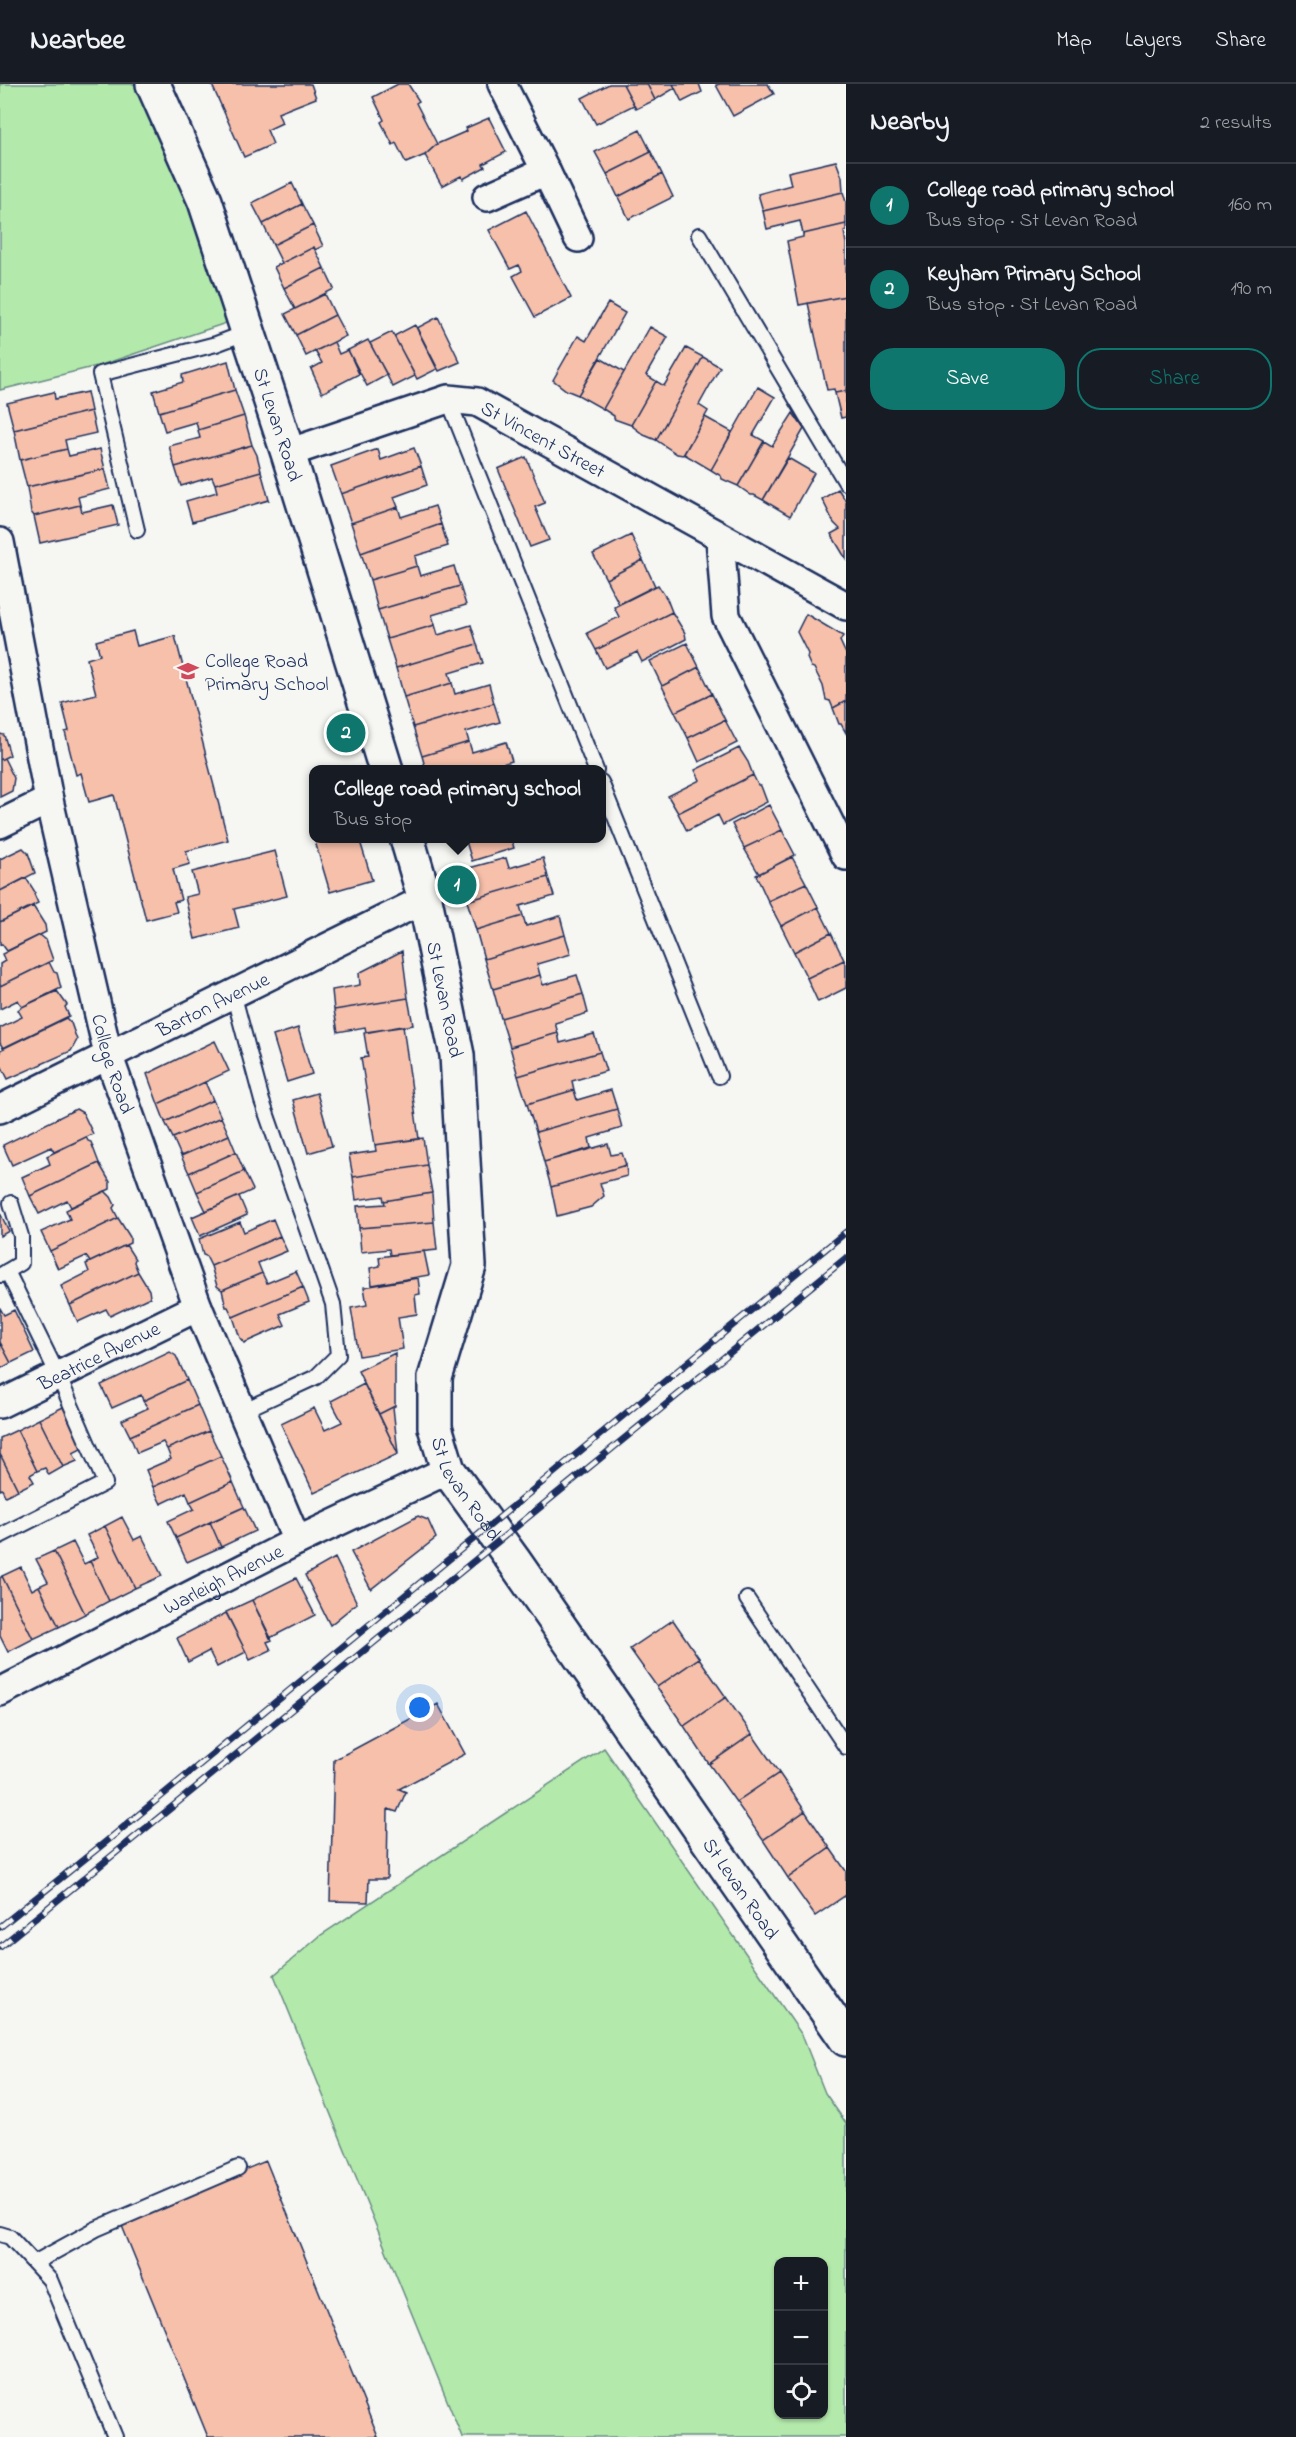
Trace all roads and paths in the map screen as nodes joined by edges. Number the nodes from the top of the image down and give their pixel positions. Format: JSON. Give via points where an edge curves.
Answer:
{"nodes":[{"id":1,"x":153,"y":84,"type":"edge"},
{"id":2,"x":501,"y":84,"type":"edge"},
{"id":3,"x":546,"y":171,"type":"junction"},
{"id":4,"x":487,"y":197,"type":"dead end"},
{"id":5,"x":699,"y":235,"type":"dead end"},
{"id":6,"x":578,"y":238,"type":"dead end"},
{"id":7,"x":248,"y":332,"type":"junction"},
{"id":8,"x":448,"y":399,"type":"junction"},
{"id":9,"x":288,"y":453,"type":"junction"},
{"id":10,"x":846,"y":483,"type":"edge"},
{"id":11,"x":137,"y":530,"type":"dead end"},
{"id":12,"x":720,"y":537,"type":"junction"},
{"id":13,"x":1,"y":557,"type":"edge"},
{"id":14,"x":846,"y":606,"type":"edge"},
{"id":15,"x":384,"y":765,"type":"edge"},
{"id":16,"x":594,"y":765,"type":"edge"},
{"id":17,"x":606,"y":794,"type":"edge"},
{"id":18,"x":49,"y":800,"type":"junction"},
{"id":19,"x":0,"y":824,"type":"edge"},
{"id":20,"x":409,"y":843,"type":"edge"},
{"id":21,"x":846,"y":856,"type":"edge"},
{"id":22,"x":426,"y":899,"type":"junction"},
{"id":23,"x":233,"y":993,"type":"junction"},
{"id":24,"x":108,"y":1054,"type":"junction"},
{"id":25,"x":719,"y":1076,"type":"dead end"},
{"id":26,"x":0,"y":1108,"type":"edge"},
{"id":27,"x":10,"y":1203,"type":"dead end"},
{"id":28,"x":4,"y":1273,"type":"edge"},
{"id":29,"x":198,"y":1307,"type":"junction"},
{"id":30,"x":58,"y":1376,"type":"junction"},
{"id":31,"x":0,"y":1404,"type":"edge"},
{"id":32,"x":242,"y":1411,"type":"junction"},
{"id":33,"x":448,"y":1470,"type":"junction"},
{"id":34,"x":0,"y":1536,"type":"edge"},
{"id":35,"x":297,"y":1541,"type":"junction"},
{"id":36,"x":747,"y":1599,"type":"dead end"},
{"id":37,"x":0,"y":1692,"type":"edge"},
{"id":38,"x":846,"y":1747,"type":"edge"},
{"id":39,"x":846,"y":2039,"type":"edge"},
{"id":40,"x":238,"y":2168,"type":"dead end"},
{"id":41,"x":0,"y":2234,"type":"edge"},
{"id":42,"x":34,"y":2263,"type":"junction"},
{"id":43,"x":115,"y":2437,"type":"edge"}],
"edges":[{"from":1,"to":7,"type":"street","name":"St Levan Road","via":[[204,201]]},
{"from":2,"to":3,"type":"street"},
{"from":3,"to":4,"type":"street"},
{"from":3,"to":6,"type":"street"},
{"from":5,"to":10,"type":"lane"},
{"from":7,"to":9,"type":"street","name":"St Levan Road"},
{"from":7,"to":11,"type":"lane","via":[[100,374]]},
{"from":8,"to":9,"type":"street","name":"St Vincent Street"},
{"from":8,"to":12,"type":"street","name":"St Vincent Street","via":[[477,402],[514,420]]},
{"from":8,"to":16,"type":"lane"},
{"from":9,"to":15,"type":"street","name":"St Levan Road"},
{"from":12,"to":14,"type":"street","name":"St Vincent Street"},
{"from":12,"to":21,"type":"street","via":[[726,616]]},
{"from":13,"to":18,"type":"street","name":"College Road"},
{"from":17,"to":25,"type":"lane"},
{"from":18,"to":19,"type":"street"},
{"from":18,"to":24,"type":"street","name":"College Road"},
{"from":20,"to":22,"type":"street","name":"St Levan Road"},
{"from":22,"to":23,"type":"street","name":"Barton Avenue"},
{"from":22,"to":33,"type":"street","name":"St Levan Road","via":[[457,1055],[469,1266],[435,1378],[435,1427]]},
{"from":23,"to":24,"type":"street","name":"Barton Avenue"},
{"from":23,"to":32,"type":"lane","via":[[262,1101],[333,1304],[338,1355],[316,1377]]},
{"from":24,"to":26,"type":"street","name":"Barton Avenue"},
{"from":24,"to":29,"type":"street","name":"College Road"},
{"from":27,"to":28,"type":"lane","via":[[21,1236],[21,1263]]},
{"from":28,"to":30,"type":"lane"},
{"from":29,"to":30,"type":"street","name":"Beatrice Avenue"},
{"from":29,"to":32,"type":"street","name":"College Road"},
{"from":30,"to":31,"type":"street","name":"Beatrice Avenue"},
{"from":30,"to":34,"type":"lane","via":[[105,1484]]},
{"from":32,"to":35,"type":"street","name":"College Road"},
{"from":33,"to":35,"type":"street","name":"Warleigh Avenue"},
{"from":33,"to":39,"type":"street","name":"St Levan Road"},
{"from":35,"to":37,"type":"street","name":"Warleigh Avenue"},
{"from":36,"to":38,"type":"lane"},
{"from":40,"to":42,"type":"lane","via":[[96,2229]]},
{"from":41,"to":42,"type":"lane","via":[[10,2237]]},
{"from":42,"to":43,"type":"lane","via":[[50,2280]]}]}
